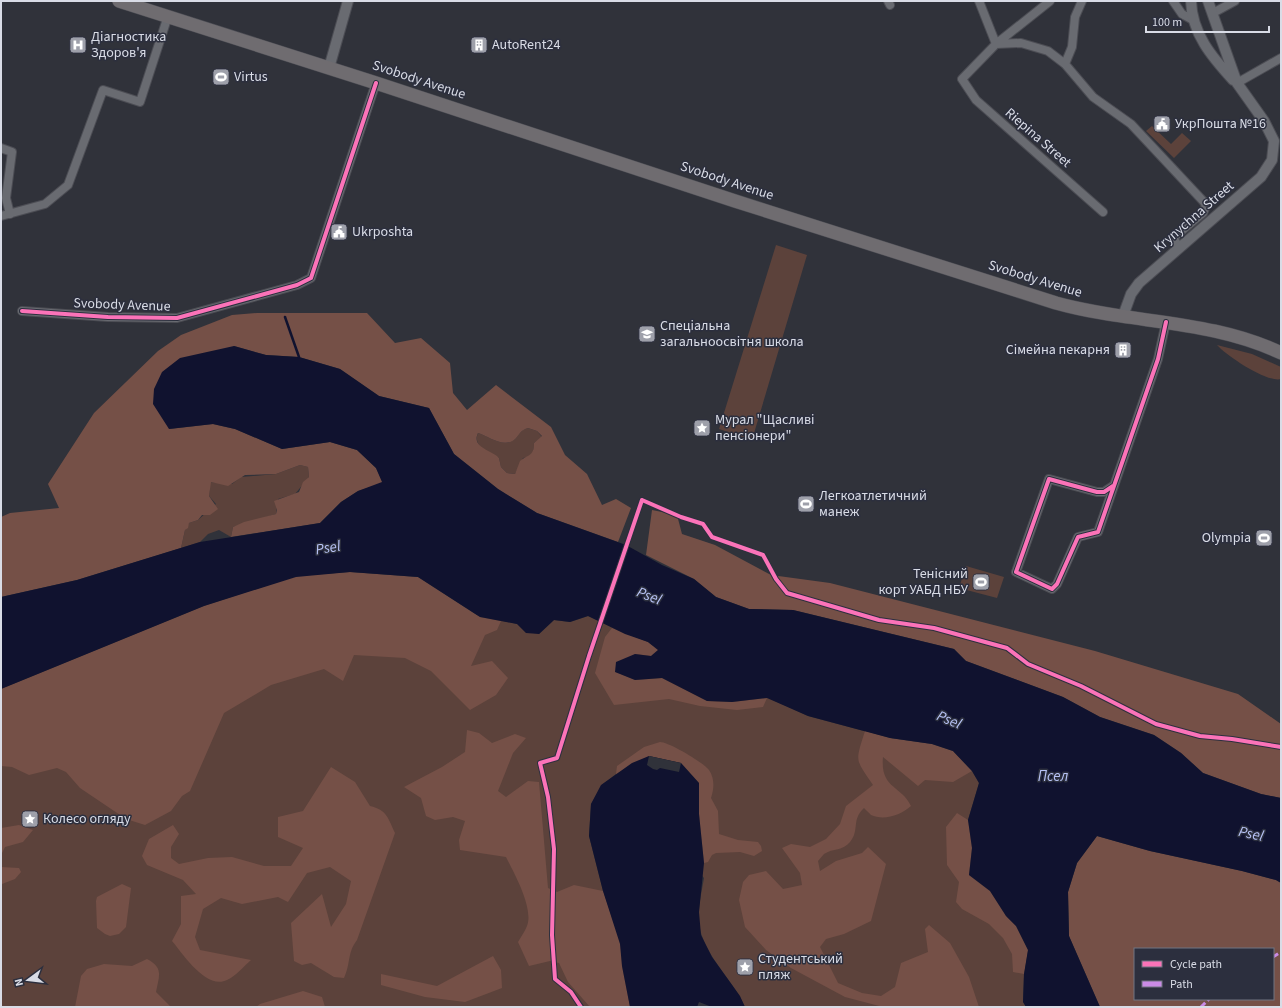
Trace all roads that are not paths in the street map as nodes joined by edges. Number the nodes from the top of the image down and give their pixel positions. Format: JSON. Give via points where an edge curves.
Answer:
{"nodes":[{"id":1,"x":119,"y":1,"type":"edge"},
{"id":2,"x":348,"y":1,"type":"edge"},
{"id":3,"x":979,"y":1,"type":"edge"},
{"id":4,"x":1050,"y":1,"type":"edge"},
{"id":5,"x":1082,"y":1,"type":"edge"},
{"id":6,"x":1173,"y":1,"type":"edge"},
{"id":7,"x":1191,"y":1,"type":"edge"},
{"id":8,"x":1208,"y":1,"type":"edge"},
{"id":9,"x":1235,"y":1,"type":"edge"},
{"id":10,"x":1213,"y":12,"type":"junction"},
{"id":11,"x":168,"y":16,"type":"junction"},
{"id":12,"x":1193,"y":20,"type":"junction"},
{"id":13,"x":996,"y":44,"type":"junction"},
{"id":14,"x":1281,"y":58,"type":"edge"},
{"id":15,"x":1065,"y":64,"type":"junction"},
{"id":16,"x":329,"y":68,"type":"junction"},
{"id":17,"x":376,"y":83,"type":"junction"},
{"id":18,"x":1237,"y":83,"type":"junction"},
{"id":19,"x":1278,"y":141,"type":"edge"},
{"id":20,"x":1,"y":148,"type":"edge"},
{"id":21,"x":1102,"y":212,"type":"dead end"},
{"id":22,"x":10,"y":214,"type":"junction"},
{"id":23,"x":1,"y":216,"type":"edge"},
{"id":24,"x":1180,"y":248,"type":"junction"},
{"id":25,"x":22,"y":311,"type":"dead end"},
{"id":26,"x":1123,"y":316,"type":"junction"},
{"id":27,"x":1166,"y":322,"type":"junction"},
{"id":28,"x":1281,"y":353,"type":"edge"},
{"id":29,"x":1113,"y":486,"type":"junction"}],
"edges":[{"from":1,"to":11,"type":"main road","name":"Svobody Avenue"},
{"from":2,"to":16,"type":"street"},
{"from":3,"to":13,"type":"street"},
{"from":4,"to":13,"type":"street"},
{"from":5,"to":15,"type":"street","via":[[1075,17],[1072,46]]},
{"from":6,"to":12,"type":"street","via":[[1182,14]]},
{"from":7,"to":12,"type":"street"},
{"from":8,"to":10,"type":"street"},
{"from":9,"to":10,"type":"street"},
{"from":10,"to":18,"type":"street"},
{"from":11,"to":16,"type":"main road","name":"Svobody Avenue"},
{"from":11,"to":22,"type":"street","via":[[140,102],[103,90],[68,185],[45,204]]},
{"from":12,"to":18,"type":"street","via":[[1201,41]]},
{"from":13,"to":15,"type":"street","via":[[1021,43],[1034,46],[1048,51]]},
{"from":13,"to":21,"type":"street","name":"Riepina Street","via":[[962,79],[976,100]]},
{"from":14,"to":18,"type":"street"},
{"from":15,"to":24,"type":"street","via":[[1092,97],[1131,124],[1204,202],[1206,206],[1203,213],[1173,238]]},
{"from":16,"to":17,"type":"main road","name":"Svobody Avenue"},
{"from":17,"to":25,"type":"street","name":"Svobody Avenue","via":[[311,278],[297,285],[176,318],[108,317]]},
{"from":17,"to":26,"type":"main road","name":"Svobody Avenue","via":[[961,274],[1071,307]]},
{"from":18,"to":19,"type":"street"},
{"from":19,"to":24,"type":"street","name":"Krynychna Street","via":[[1272,160],[1261,177]]},
{"from":20,"to":22,"type":"street","via":[[12,152],[6,198]]},
{"from":22,"to":23,"type":"street"},
{"from":24,"to":26,"type":"street","name":"Krynychna Street","via":[[1134,289]]},
{"from":26,"to":27,"type":"main road","name":"Svobody Avenue"},
{"from":27,"to":28,"type":"main road","name":"Svobody Avenue","via":[[1246,338]]},
{"from":27,"to":29,"type":"street","via":[[1158,359]]},
{"from":29,"to":29,"type":"street","via":[[1098,532],[1078,537],[1057,584],[1052,589],[1016,572],[1049,479],[1096,492],[1104,492]]}]}
